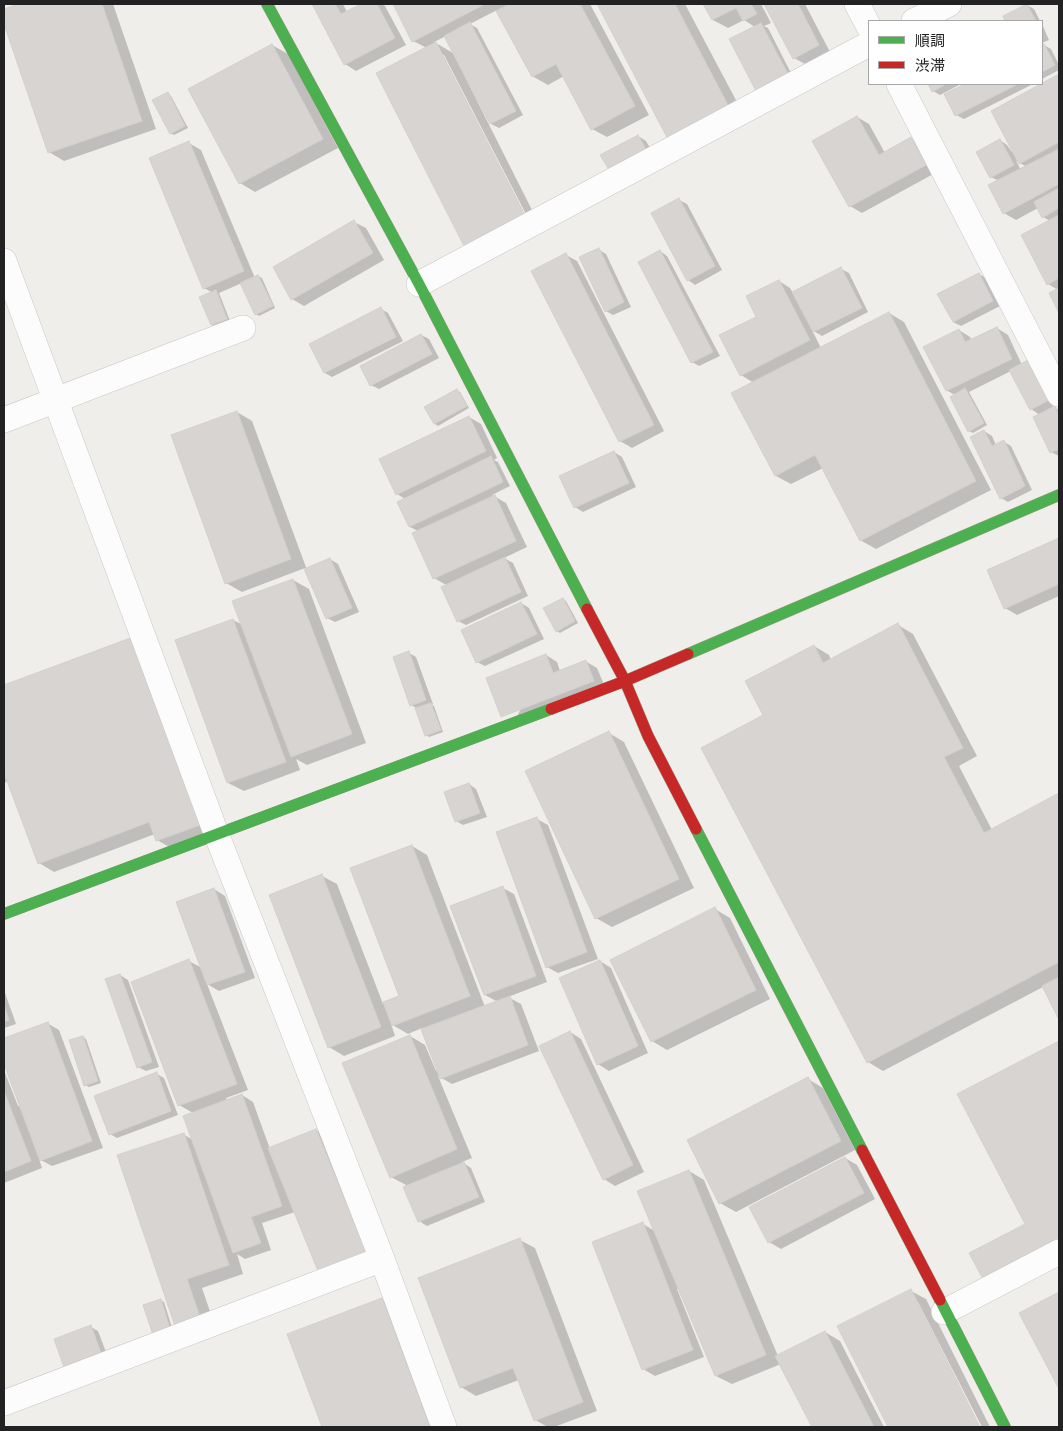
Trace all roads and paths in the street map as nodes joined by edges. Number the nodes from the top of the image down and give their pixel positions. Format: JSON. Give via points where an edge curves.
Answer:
{"nodes":[{"id":1,"x":267,"y":4,"type":"edge"},
{"id":2,"x":857,"y":4,"type":"edge"},
{"id":3,"x":948,"y":4,"type":"edge"},
{"id":4,"x":916,"y":20,"type":"edge"},
{"id":5,"x":868,"y":25,"type":"edge"},
{"id":6,"x":868,"y":45,"type":"edge"},
{"id":7,"x":900,"y":85,"type":"edge"},
{"id":8,"x":4,"y":261,"type":"edge"},
{"id":9,"x":419,"y":284,"type":"junction"},
{"id":10,"x":243,"y":328,"type":"dead end"},
{"id":11,"x":1059,"y":394,"type":"edge"},
{"id":12,"x":55,"y":400,"type":"junction"},
{"id":13,"x":4,"y":420,"type":"edge"},
{"id":14,"x":1059,"y":495,"type":"edge"},
{"id":15,"x":625,"y":681,"type":"junction"},
{"id":16,"x":216,"y":833,"type":"junction"},
{"id":17,"x":4,"y":914,"type":"edge"},
{"id":18,"x":1059,"y":1252,"type":"edge"},
{"id":19,"x":382,"y":1259,"type":"junction"},
{"id":20,"x":944,"y":1312,"type":"junction"},
{"id":21,"x":4,"y":1403,"type":"edge"},
{"id":22,"x":444,"y":1427,"type":"edge"},
{"id":23,"x":1005,"y":1427,"type":"edge"}],
"edges":[{"from":1,"to":9,"type":"street"},
{"from":2,"to":5,"type":"street"},
{"from":3,"to":4,"type":"street"},
{"from":6,"to":9,"type":"street"},
{"from":7,"to":11,"type":"street"},
{"from":8,"to":12,"type":"street"},
{"from":9,"to":15,"type":"street"},
{"from":10,"to":12,"type":"street"},
{"from":12,"to":13,"type":"street"},
{"from":12,"to":16,"type":"street"},
{"from":14,"to":15,"type":"street"},
{"from":15,"to":16,"type":"street"},
{"from":15,"to":20,"type":"street","via":[[648,736]]},
{"from":16,"to":17,"type":"street"},
{"from":16,"to":19,"type":"street"},
{"from":18,"to":20,"type":"street"},
{"from":19,"to":21,"type":"street"},
{"from":19,"to":22,"type":"street"},
{"from":20,"to":23,"type":"street"}]}
